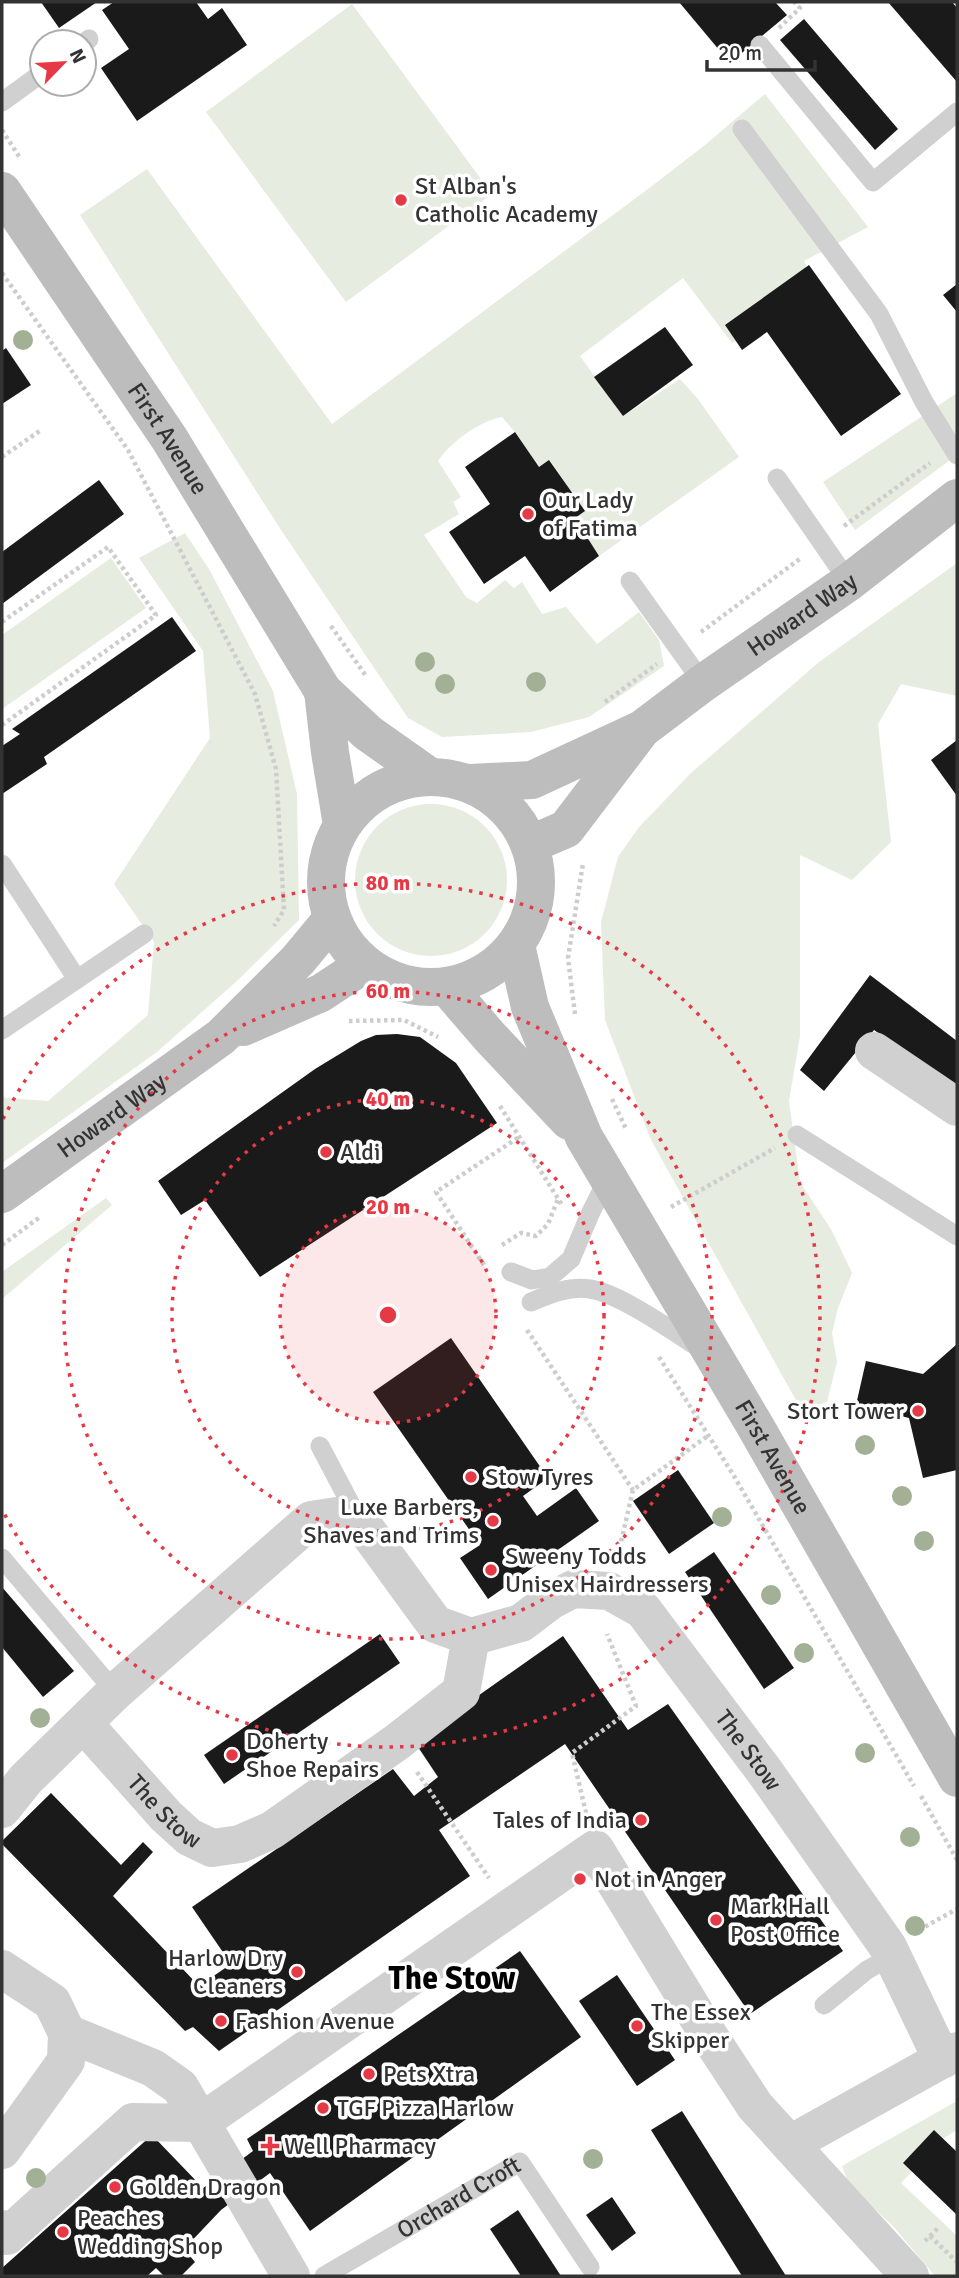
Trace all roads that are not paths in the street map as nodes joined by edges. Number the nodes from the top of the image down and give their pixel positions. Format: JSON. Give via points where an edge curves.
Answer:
{"nodes":[{"id":1,"x":760,"y":45,"type":"dead end"},
{"id":2,"x":28,"y":83,"type":"edge"},
{"id":3,"x":2,"y":102,"type":"edge"},
{"id":4,"x":957,"y":112,"type":"edge"},
{"id":5,"x":742,"y":129,"type":"dead end"},
{"id":6,"x":2,"y":191,"type":"edge"},
{"id":7,"x":955,"y":451,"type":"edge"},
{"id":8,"x":777,"y":478,"type":"dead end"},
{"id":9,"x":957,"y":498,"type":"edge"},
{"id":10,"x":630,"y":581,"type":"dead end"},
{"id":11,"x":849,"y":582,"type":"junction"},
{"id":12,"x":703,"y":683,"type":"junction"},
{"id":13,"x":323,"y":691,"type":"junction"},
{"id":14,"x":642,"y":729,"type":"junction"},
{"id":15,"x":429,"y":776,"type":"junction"},
{"id":16,"x":470,"y":783,"type":"junction"},
{"id":17,"x":342,"y":825,"type":"junction"},
{"id":18,"x":531,"y":844,"type":"junction"},
{"id":19,"x":2,"y":864,"type":"edge"},
{"id":20,"x":332,"y":919,"type":"junction"},
{"id":21,"x":144,"y":934,"type":"dead end"},
{"id":22,"x":516,"y":945,"type":"junction"},
{"id":23,"x":365,"y":964,"type":"junction"},
{"id":24,"x":77,"y":979,"type":"junction"},
{"id":25,"x":447,"y":987,"type":"junction"},
{"id":26,"x":2,"y":1030,"type":"edge"},
{"id":27,"x":222,"y":1037,"type":"junction"},
{"id":28,"x":874,"y":1051,"type":"dead end"},
{"id":29,"x":957,"y":1107,"type":"edge"},
{"id":30,"x":797,"y":1135,"type":"road end"},
{"id":31,"x":584,"y":1138,"type":"junction"},
{"id":32,"x":608,"y":1178,"type":"junction"},
{"id":33,"x":2,"y":1194,"type":"edge"},
{"id":34,"x":957,"y":1236,"type":"edge"},
{"id":35,"x":511,"y":1272,"type":"dead end"},
{"id":36,"x":531,"y":1302,"type":"dead end"},
{"id":37,"x":714,"y":1357,"type":"junction"},
{"id":38,"x":320,"y":1446,"type":"dead end"},
{"id":39,"x":360,"y":1521,"type":"junction"},
{"id":40,"x":2,"y":1558,"type":"edge"},
{"id":41,"x":471,"y":1637,"type":"junction"},
{"id":42,"x":115,"y":1692,"type":"junction"},
{"id":43,"x":84,"y":1724,"type":"junction"},
{"id":44,"x":957,"y":1778,"type":"edge"},
{"id":45,"x":2,"y":1808,"type":"edge"},
{"id":46,"x":892,"y":1956,"type":"junction"},
{"id":47,"x":2,"y":1969,"type":"edge"},
{"id":48,"x":824,"y":2005,"type":"dead end"},
{"id":49,"x":66,"y":2033,"type":"junction"},
{"id":50,"x":951,"y":2055,"type":"edge"},
{"id":51,"x":200,"y":2123,"type":"junction"},
{"id":52,"x":790,"y":2144,"type":"junction"},
{"id":53,"x":2,"y":2150,"type":"edge"},
{"id":54,"x":2,"y":2229,"type":"edge"},
{"id":55,"x":590,"y":2267,"type":"dead end"},
{"id":56,"x":900,"y":2273,"type":"edge"},
{"id":57,"x":291,"y":2276,"type":"edge"},
{"id":58,"x":324,"y":2276,"type":"edge"}],
"edges":[{"from":1,"to":4,"type":"lane","via":[[873,182]]},
{"from":2,"to":3,"type":"lane"},
{"from":5,"to":7,"type":"lane","via":[[879,314]]},
{"from":6,"to":13,"type":"street","name":"First Avenue","via":[[169,438]]},
{"from":8,"to":11,"type":"lane"},
{"from":9,"to":11,"type":"street","name":"Howard Way"},
{"from":10,"to":12,"type":"lane"},
{"from":11,"to":12,"type":"street","name":"Howard Way"},
{"from":12,"to":14,"type":"street","name":"Howard Way"},
{"from":13,"to":15,"type":"street","name":"First Avenue","via":[[368,733]]},
{"from":13,"to":17,"type":"street","name":"First Avenue"},
{"from":14,"to":16,"type":"street","name":"Howard Way","via":[[531,779]]},
{"from":14,"to":18,"type":"street","name":"Howard Way","via":[[566,829]]},
{"from":15,"to":16,"type":"street"},
{"from":15,"to":17,"type":"street","via":[[395,782],[365,799]]},
{"from":16,"to":18,"type":"street","via":[[495,797],[516,818]]},
{"from":17,"to":20,"type":"street","via":[[329,855],[326,887]]},
{"from":18,"to":22,"type":"street","via":[[537,879],[533,914]]},
{"from":19,"to":24,"type":"lane"},
{"from":20,"to":23,"type":"street"},
{"from":20,"to":27,"type":"street","name":"Howard Way"},
{"from":21,"to":24,"type":"lane"},
{"from":22,"to":25,"type":"street","via":[[497,965]]},
{"from":22,"to":31,"type":"street","name":"First Avenue","via":[[530,1007]]},
{"from":23,"to":25,"type":"street","via":[[390,979],[418,987]]},
{"from":23,"to":27,"type":"street","name":"Howard Way","via":[[321,993]]},
{"from":24,"to":26,"type":"lane"},
{"from":25,"to":31,"type":"street","name":"First Avenue"},
{"from":27,"to":33,"type":"street","name":"Howard Way"},
{"from":28,"to":29,"type":"street"},
{"from":30,"to":34,"type":"lane"},
{"from":31,"to":32,"type":"street","name":"First Avenue"},
{"from":32,"to":35,"type":"lane","via":[[571,1258],[550,1277],[531,1280]]},
{"from":32,"to":37,"type":"street","name":"First Avenue"},
{"from":36,"to":37,"type":"lane","via":[[557,1291],[589,1289],[622,1299]]},
{"from":37,"to":44,"type":"street","name":"First Avenue"},
{"from":38,"to":39,"type":"lane"},
{"from":39,"to":41,"type":"street","via":[[435,1625]]},
{"from":39,"to":42,"type":"street","via":[[337,1516],[311,1520]]},
{"from":40,"to":42,"type":"lane"},
{"from":41,"to":43,"type":"street","name":"The Stow","via":[[461,1692],[272,1830],[240,1844],[212,1849],[189,1838]]},
{"from":41,"to":46,"type":"street","name":"The Stow","via":[[521,1623],[573,1589],[609,1591],[643,1610],[765,1772]]},
{"from":42,"to":43,"type":"street"},
{"from":43,"to":45,"type":"street"},
{"from":46,"to":48,"type":"lane"},
{"from":46,"to":50,"type":"street","name":"The Stow","via":[[934,2043]]},
{"from":47,"to":49,"type":"street","via":[[52,2002]]},
{"from":49,"to":51,"type":"street","via":[[153,2068],[180,2088]]},
{"from":49,"to":53,"type":"street","via":[[66,2061]]},
{"from":50,"to":52,"type":"street"},
{"from":51,"to":52,"type":"street","via":[[595,1849],[755,2106]]},
{"from":51,"to":54,"type":"street","via":[[133,2122],[7,2236]]},
{"from":51,"to":57,"type":"street"},
{"from":52,"to":56,"type":"street"},
{"from":55,"to":58,"type":"lane","name":"Orchard Croft","via":[[520,2162]]}]}
